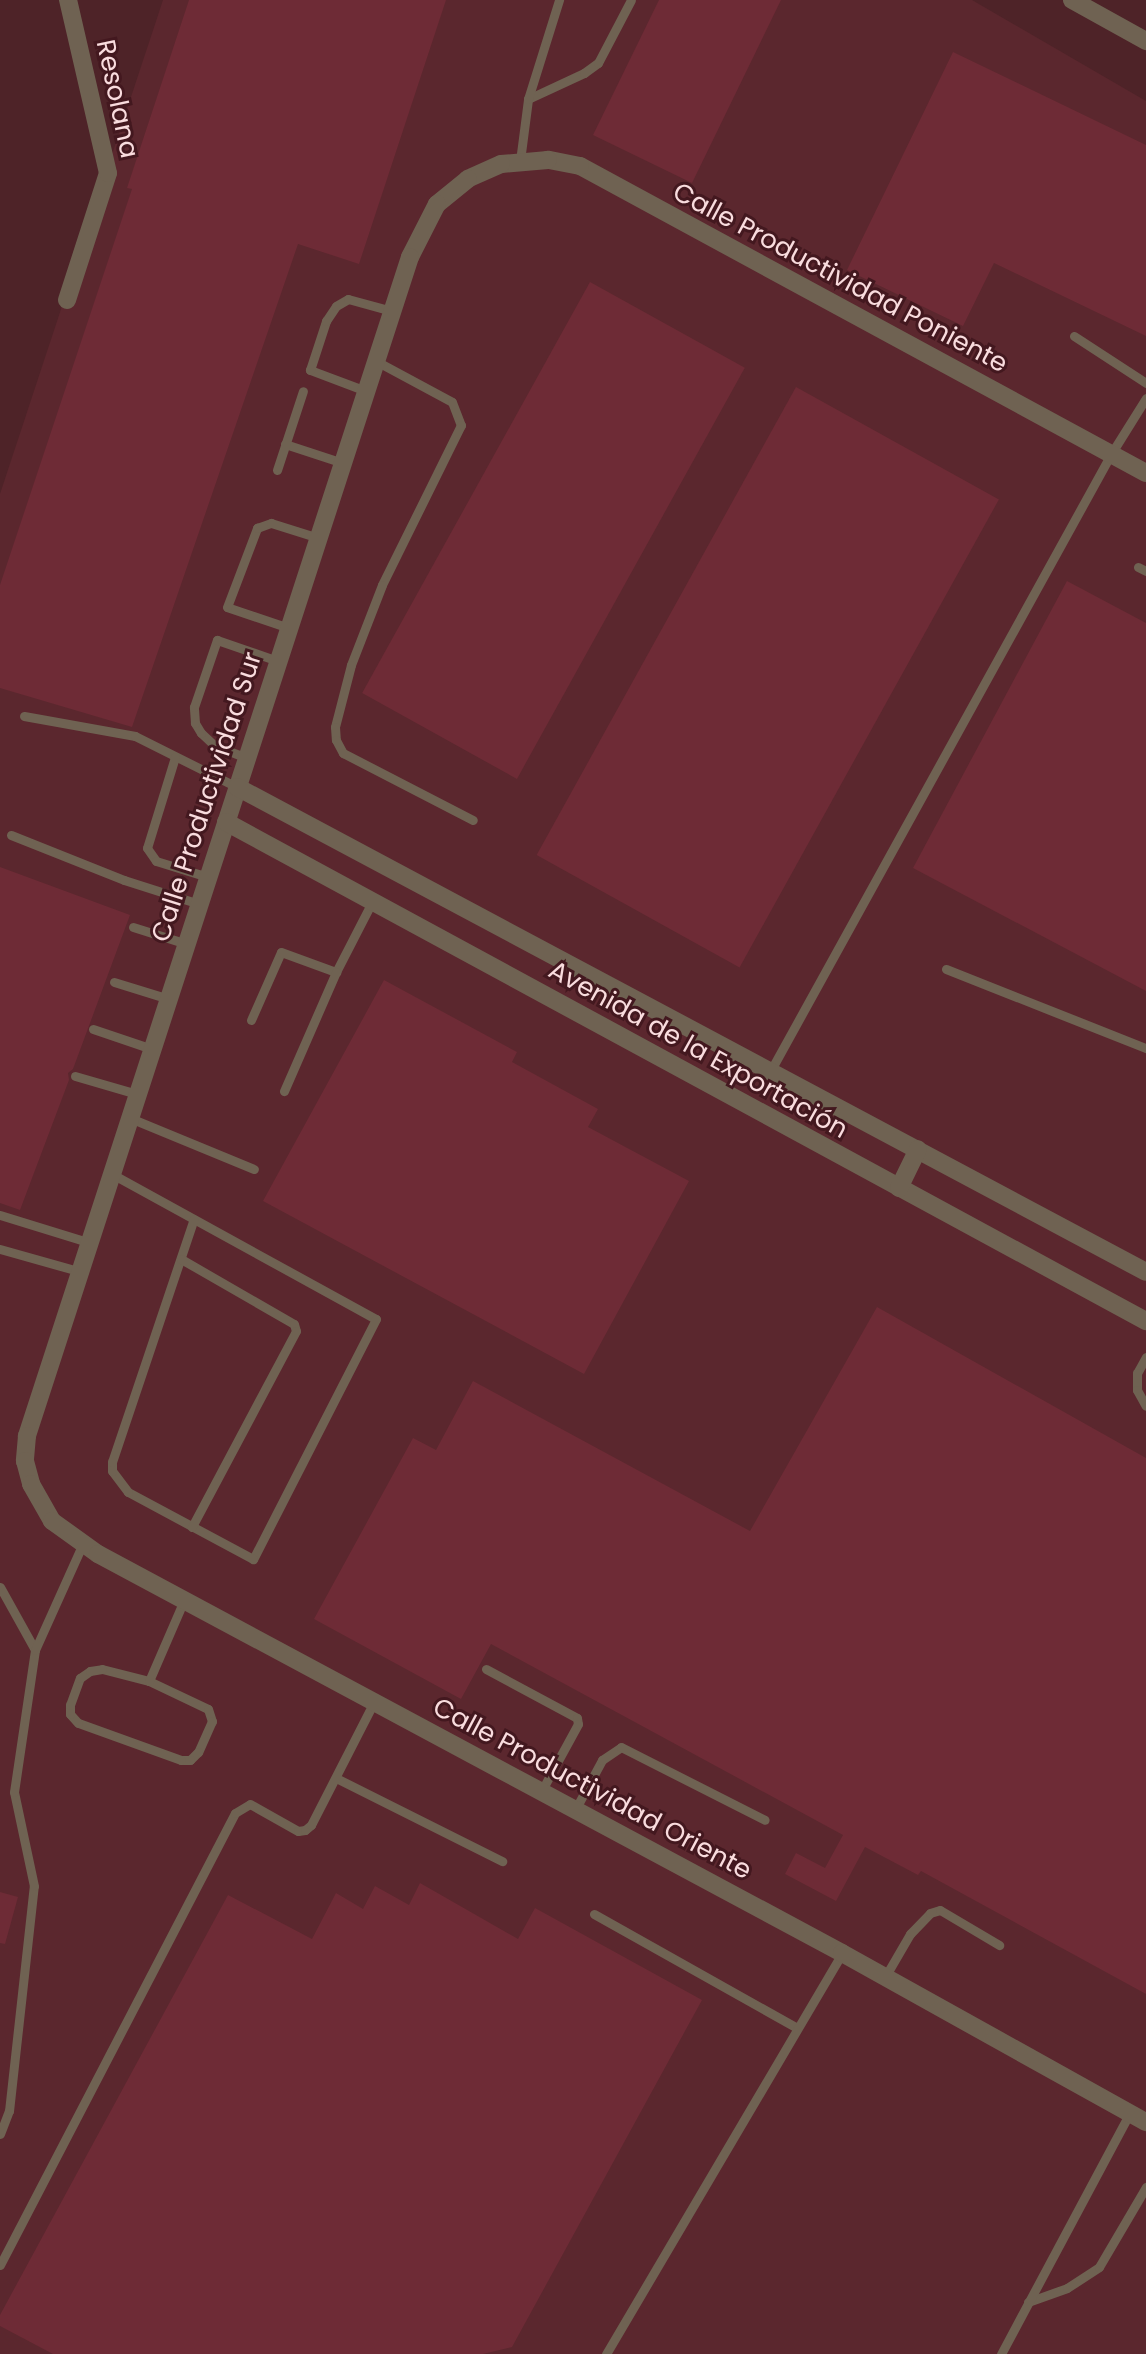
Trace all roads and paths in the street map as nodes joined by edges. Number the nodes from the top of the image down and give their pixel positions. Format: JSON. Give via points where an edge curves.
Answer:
{"nodes":[{"id":1,"x":68,"y":0,"type":"edge"},
{"id":2,"x":559,"y":0,"type":"edge"},
{"id":3,"x":631,"y":0,"type":"edge"},
{"id":4,"x":1072,"y":0,"type":"edge"},
{"id":5,"x":1146,"y":41,"type":"edge"},
{"id":6,"x":528,"y":99,"type":"junction"},
{"id":7,"x":510,"y":163,"type":"junction"},
{"id":8,"x":67,"y":300,"type":"dead end"},
{"id":9,"x":392,"y":311,"type":"junction"},
{"id":10,"x":1074,"y":336,"type":"dead end"},
{"id":11,"x":376,"y":361,"type":"junction"},
{"id":12,"x":1146,"y":383,"type":"edge"},
{"id":13,"x":303,"y":391,"type":"dead end"},
{"id":14,"x":366,"y":391,"type":"junction"},
{"id":15,"x":1146,"y":398,"type":"edge"},
{"id":16,"x":285,"y":444,"type":"junction"},
{"id":17,"x":1111,"y":454,"type":"junction"},
{"id":18,"x":343,"y":463,"type":"junction"},
{"id":19,"x":277,"y":470,"type":"dead end"},
{"id":20,"x":1146,"y":473,"type":"edge"},
{"id":21,"x":319,"y":538,"type":"junction"},
{"id":22,"x":289,"y":628,"type":"junction"},
{"id":23,"x":278,"y":661,"type":"junction"},
{"id":24,"x":24,"y":716,"type":"dead end"},
{"id":25,"x":175,"y":757,"type":"junction"},
{"id":26,"x":247,"y":758,"type":"junction"},
{"id":27,"x":237,"y":787,"type":"junction"},
{"id":28,"x":473,"y":820,"type":"dead end"},
{"id":29,"x":226,"y":822,"type":"junction"},
{"id":30,"x":11,"y":835,"type":"dead end"},
{"id":31,"x":208,"y":877,"type":"junction"},
{"id":32,"x":372,"y":902,"type":"junction"},
{"id":33,"x":199,"y":904,"type":"junction"},
{"id":34,"x":133,"y":927,"type":"dead end"},
{"id":35,"x":187,"y":944,"type":"junction"},
{"id":36,"x":946,"y":969,"type":"dead end"},
{"id":37,"x":336,"y":972,"type":"junction"},
{"id":38,"x":114,"y":982,"type":"dead end"},
{"id":39,"x":169,"y":999,"type":"junction"},
{"id":40,"x":251,"y":1020,"type":"dead end"},
{"id":41,"x":93,"y":1029,"type":"dead end"},
{"id":42,"x":1146,"y":1048,"type":"edge"},
{"id":43,"x":152,"y":1049,"type":"junction"},
{"id":44,"x":771,"y":1070,"type":"junction"},
{"id":45,"x":75,"y":1076,"type":"dead end"},
{"id":46,"x":284,"y":1091,"type":"dead end"},
{"id":47,"x":137,"y":1094,"type":"junction"},
{"id":48,"x":130,"y":1118,"type":"junction"},
{"id":49,"x":918,"y":1149,"type":"junction"},
{"id":50,"x":254,"y":1169,"type":"dead end"},
{"id":51,"x":112,"y":1174,"type":"junction"},
{"id":52,"x":899,"y":1188,"type":"junction"},
{"id":53,"x":0,"y":1215,"type":"edge"},
{"id":54,"x":194,"y":1219,"type":"junction"},
{"id":55,"x":91,"y":1243,"type":"junction"},
{"id":56,"x":0,"y":1249,"type":"edge"},
{"id":57,"x":181,"y":1259,"type":"junction"},
{"id":58,"x":82,"y":1272,"type":"junction"},
{"id":59,"x":1146,"y":1272,"type":"edge"},
{"id":60,"x":1146,"y":1321,"type":"edge"},
{"id":61,"x":1146,"y":1357,"type":"edge"},
{"id":62,"x":1146,"y":1406,"type":"edge"},
{"id":63,"x":31,"y":1484,"type":"joint"},
{"id":64,"x":192,"y":1527,"type":"junction"},
{"id":65,"x":83,"y":1543,"type":"junction"},
{"id":66,"x":0,"y":1587,"type":"edge"},
{"id":67,"x":184,"y":1600,"type":"junction"},
{"id":68,"x":35,"y":1650,"type":"junction"},
{"id":69,"x":486,"y":1669,"type":"dead end"},
{"id":70,"x":149,"y":1681,"type":"junction"},
{"id":71,"x":374,"y":1702,"type":"junction"},
{"id":72,"x":336,"y":1778,"type":"junction"},
{"id":73,"x":541,"y":1792,"type":"junction"},
{"id":74,"x":575,"y":1810,"type":"junction"},
{"id":75,"x":765,"y":1820,"type":"dead end"},
{"id":76,"x":502,"y":1861,"type":"dead end"},
{"id":77,"x":594,"y":1914,"type":"dead end"},
{"id":78,"x":999,"y":1945,"type":"dead end"},
{"id":79,"x":842,"y":1953,"type":"junction"},
{"id":80,"x":885,"y":1977,"type":"junction"},
{"id":81,"x":797,"y":2028,"type":"junction"},
{"id":82,"x":1138,"y":2117,"type":"edge"},
{"id":83,"x":0,"y":2134,"type":"edge"},
{"id":84,"x":1146,"y":2187,"type":"edge"},
{"id":85,"x":0,"y":2265,"type":"edge"},
{"id":86,"x":1028,"y":2302,"type":"junction"},
{"id":87,"x":606,"y":2354,"type":"edge"},
{"id":88,"x":1001,"y":2354,"type":"edge"}],
"edges":[{"from":1,"to":8,"type":"street","name":"Resolana","via":[[108,173]]},
{"from":2,"to":6,"type":"lane"},
{"from":3,"to":6,"type":"lane","via":[[598,63]]},
{"from":4,"to":5,"type":"street"},
{"from":6,"to":7,"type":"lane"},
{"from":7,"to":9,"type":"street","name":"Calle Productividad Sur","via":[[468,179],[437,204],[410,257]]},
{"from":7,"to":17,"type":"street","name":"Calle Productividad Poniente","via":[[548,160],[580,166]]},
{"from":9,"to":11,"type":"street","name":"Calle Productividad Sur"},
{"from":9,"to":14,"type":"lane","via":[[348,299],[336,306],[310,370]]},
{"from":10,"to":12,"type":"lane"},
{"from":11,"to":14,"type":"street","name":"Calle Productividad Sur"},
{"from":11,"to":28,"type":"lane","via":[[452,402],[461,425],[382,585],[351,665],[336,740],[343,753]]},
{"from":13,"to":16,"type":"lane"},
{"from":14,"to":18,"type":"street","name":"Calle Productividad Sur"},
{"from":15,"to":17,"type":"lane"},
{"from":16,"to":18,"type":"lane"},
{"from":16,"to":19,"type":"lane"},
{"from":17,"to":20,"type":"street","name":"Calle Productividad Poniente"},
{"from":17,"to":44,"type":"lane"},
{"from":18,"to":21,"type":"street","name":"Calle Productividad Sur"},
{"from":21,"to":22,"type":"street","name":"Calle Productividad Sur"},
{"from":21,"to":22,"type":"lane","via":[[271,523],[257,528],[227,607]]},
{"from":22,"to":23,"type":"street","name":"Calle Productividad Sur"},
{"from":23,"to":26,"type":"street","name":"Calle Productividad Sur"},
{"from":23,"to":26,"type":"lane","via":[[217,640],[194,707],[201,733],[215,746]]},
{"from":24,"to":25,"type":"lane","via":[[135,736]]},
{"from":25,"to":27,"type":"lane"},
{"from":25,"to":31,"type":"lane","via":[[147,848],[156,861]]},
{"from":26,"to":27,"type":"street","name":"Calle Productividad Sur"},
{"from":27,"to":29,"type":"street","name":"Calle Productividad Sur"},
{"from":27,"to":44,"type":"street","name":"Avenida de la Exportación"},
{"from":29,"to":31,"type":"street","name":"Calle Productividad Sur"},
{"from":29,"to":32,"type":"street","name":"Avenida de la Exportación"},
{"from":30,"to":33,"type":"lane"},
{"from":31,"to":33,"type":"street","name":"Calle Productividad Sur"},
{"from":32,"to":37,"type":"lane"},
{"from":32,"to":52,"type":"street","name":"Avenida de la Exportación"},
{"from":33,"to":35,"type":"street","name":"Calle Productividad Sur"},
{"from":34,"to":35,"type":"lane"},
{"from":35,"to":39,"type":"street","name":"Calle Productividad Sur"},
{"from":36,"to":42,"type":"lane"},
{"from":37,"to":40,"type":"lane","via":[[281,952]]},
{"from":37,"to":46,"type":"lane"},
{"from":38,"to":39,"type":"lane"},
{"from":39,"to":43,"type":"street","name":"Calle Productividad Sur"},
{"from":41,"to":43,"type":"lane"},
{"from":43,"to":47,"type":"street","name":"Calle Productividad Sur"},
{"from":44,"to":49,"type":"street","name":"Avenida de la Exportación"},
{"from":45,"to":47,"type":"lane"},
{"from":47,"to":48,"type":"street","name":"Calle Productividad Sur"},
{"from":48,"to":50,"type":"lane"},
{"from":48,"to":51,"type":"street","name":"Calle Productividad Sur"},
{"from":49,"to":52,"type":"street"},
{"from":49,"to":59,"type":"street","name":"Avenida de la Exportación"},
{"from":51,"to":54,"type":"lane"},
{"from":51,"to":55,"type":"street","name":"Calle Productividad Sur"},
{"from":52,"to":60,"type":"street","name":"Avenida de la Exportación"},
{"from":53,"to":55,"type":"lane"},
{"from":54,"to":57,"type":"lane"},
{"from":54,"to":64,"type":"lane","via":[[376,1319],[253,1559]]},
{"from":55,"to":58,"type":"street","name":"Calle Productividad Sur"},
{"from":56,"to":58,"type":"lane"},
{"from":57,"to":64,"type":"lane","via":[[112,1471],[128,1492]]},
{"from":57,"to":64,"type":"lane","via":[[294,1324],[296,1331]]},
{"from":58,"to":63,"type":"street","name":"Calle Productividad Sur","via":[[27,1436],[25,1461]]},
{"from":61,"to":62,"type":"lane","via":[[1137,1382]]},
{"from":63,"to":65,"type":"street","name":"Calle Productividad Oriente","via":[[52,1521]]},
{"from":65,"to":67,"type":"street","name":"Calle Productividad Oriente"},
{"from":65,"to":68,"type":"lane"},
{"from":66,"to":68,"type":"lane"},
{"from":67,"to":70,"type":"lane"},
{"from":67,"to":71,"type":"street","name":"Calle Productividad Oriente"},
{"from":68,"to":83,"type":"lane","via":[[14,1792],[34,1886],[9,2111]]},
{"from":69,"to":73,"type":"lane","via":[[577,1718]]},
{"from":70,"to":70,"type":"lane","via":[[208,1709],[212,1721],[190,1760],[78,1723],[70,1714],[80,1678],[90,1671]]},
{"from":71,"to":72,"type":"lane"},
{"from":71,"to":73,"type":"street","name":"Calle Productividad Oriente"},
{"from":72,"to":76,"type":"lane"},
{"from":72,"to":85,"type":"lane","via":[[305,1830],[250,1804],[235,1813]]},
{"from":73,"to":74,"type":"street","name":"Calle Productividad Oriente"},
{"from":74,"to":75,"type":"lane","via":[[602,1760],[621,1747]]},
{"from":74,"to":79,"type":"street","name":"Calle Productividad Oriente"},
{"from":77,"to":81,"type":"lane"},
{"from":78,"to":80,"type":"lane","via":[[940,1910],[910,1934]]},
{"from":79,"to":80,"type":"street","name":"Calle Productividad Oriente"},
{"from":79,"to":81,"type":"lane"},
{"from":80,"to":82,"type":"street","name":"Calle Productividad Oriente"},
{"from":81,"to":87,"type":"lane"},
{"from":82,"to":86,"type":"lane"},
{"from":84,"to":86,"type":"lane","via":[[1099,2267],[1067,2288]]},
{"from":86,"to":88,"type":"lane"}]}
